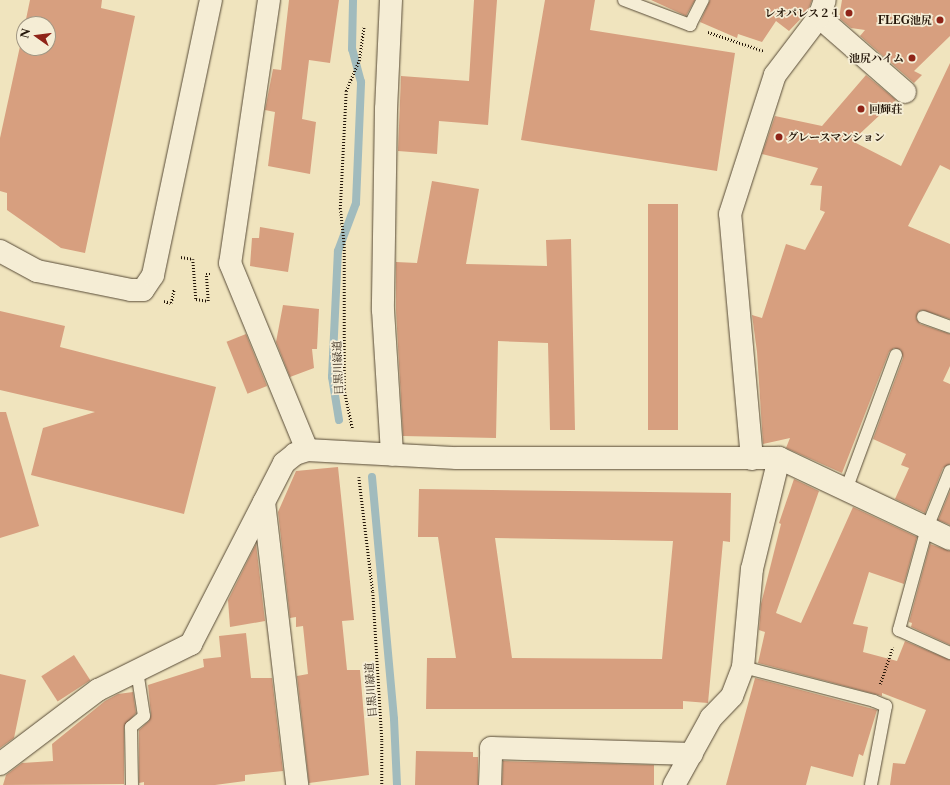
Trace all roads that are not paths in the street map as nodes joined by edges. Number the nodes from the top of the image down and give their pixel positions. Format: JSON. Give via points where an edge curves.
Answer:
{"nodes":[{"id":1,"x":211,"y":0,"type":"edge"},
{"id":2,"x":269,"y":0,"type":"edge"},
{"id":3,"x":391,"y":0,"type":"edge"},
{"id":4,"x":624,"y":0,"type":"edge"},
{"id":5,"x":703,"y":0,"type":"edge"},
{"id":6,"x":822,"y":9,"type":"edge"},
{"id":7,"x":905,"y":92,"type":"dead end"},
{"id":8,"x":0,"y":251,"type":"edge"},
{"id":9,"x":922,"y":317,"type":"dead end"},
{"id":10,"x":950,"y":328,"type":"edge"},
{"id":11,"x":896,"y":355,"type":"dead end"},
{"id":12,"x":307,"y":450,"type":"junction"},
{"id":13,"x":392,"y":455,"type":"junction"},
{"id":14,"x":779,"y":458,"type":"junction"},
{"id":15,"x":752,"y":459,"type":"junction"},
{"id":16,"x":950,"y":471,"type":"edge"},
{"id":17,"x":846,"y":490,"type":"junction"},
{"id":18,"x":264,"y":502,"type":"junction"},
{"id":19,"x":927,"y":528,"type":"junction"},
{"id":20,"x":950,"y":539,"type":"edge"},
{"id":21,"x":950,"y":653,"type":"edge"},
{"id":22,"x":743,"y":667,"type":"junction"},
{"id":23,"x":137,"y":671,"type":"junction"},
{"id":24,"x":692,"y":754,"type":"junction"},
{"id":25,"x":0,"y":764,"type":"edge"},
{"id":26,"x":132,"y":785,"type":"edge"},
{"id":27,"x":297,"y":785,"type":"edge"},
{"id":28,"x":490,"y":785,"type":"edge"},
{"id":29,"x":674,"y":785,"type":"edge"},
{"id":30,"x":871,"y":785,"type":"edge"}],
"edges":[{"from":1,"to":8,"type":"street","via":[[148,282],[93,284],[37,271]]},
{"from":2,"to":12,"type":"street","via":[[230,264]]},
{"from":3,"to":13,"type":"street","via":[[386,110],[383,310]]},
{"from":4,"to":5,"type":"lane","via":[[690,25]]},
{"from":6,"to":7,"type":"street"},
{"from":6,"to":15,"type":"street","via":[[775,75],[730,214]]},
{"from":9,"to":10,"type":"lane"},
{"from":11,"to":17,"type":"lane"},
{"from":12,"to":13,"type":"street"},
{"from":12,"to":18,"type":"street","via":[[295,454],[284,463]]},
{"from":13,"to":15,"type":"street","via":[[472,458]]},
{"from":14,"to":15,"type":"street"},
{"from":14,"to":17,"type":"street"},
{"from":14,"to":22,"type":"street","via":[[752,569]]},
{"from":16,"to":19,"type":"lane"},
{"from":17,"to":19,"type":"street"},
{"from":18,"to":23,"type":"street","via":[[191,644]]},
{"from":18,"to":27,"type":"street"},
{"from":19,"to":20,"type":"street"},
{"from":19,"to":21,"type":"lane","via":[[899,630]]},
{"from":22,"to":24,"type":"street","via":[[732,696],[712,718]]},
{"from":22,"to":30,"type":"lane","via":[[886,706]]},
{"from":23,"to":25,"type":"street","via":[[98,690]]},
{"from":23,"to":26,"type":"lane","via":[[144,716],[131,727]]},
{"from":24,"to":28,"type":"street","via":[[491,748]]},
{"from":24,"to":29,"type":"street"}]}
